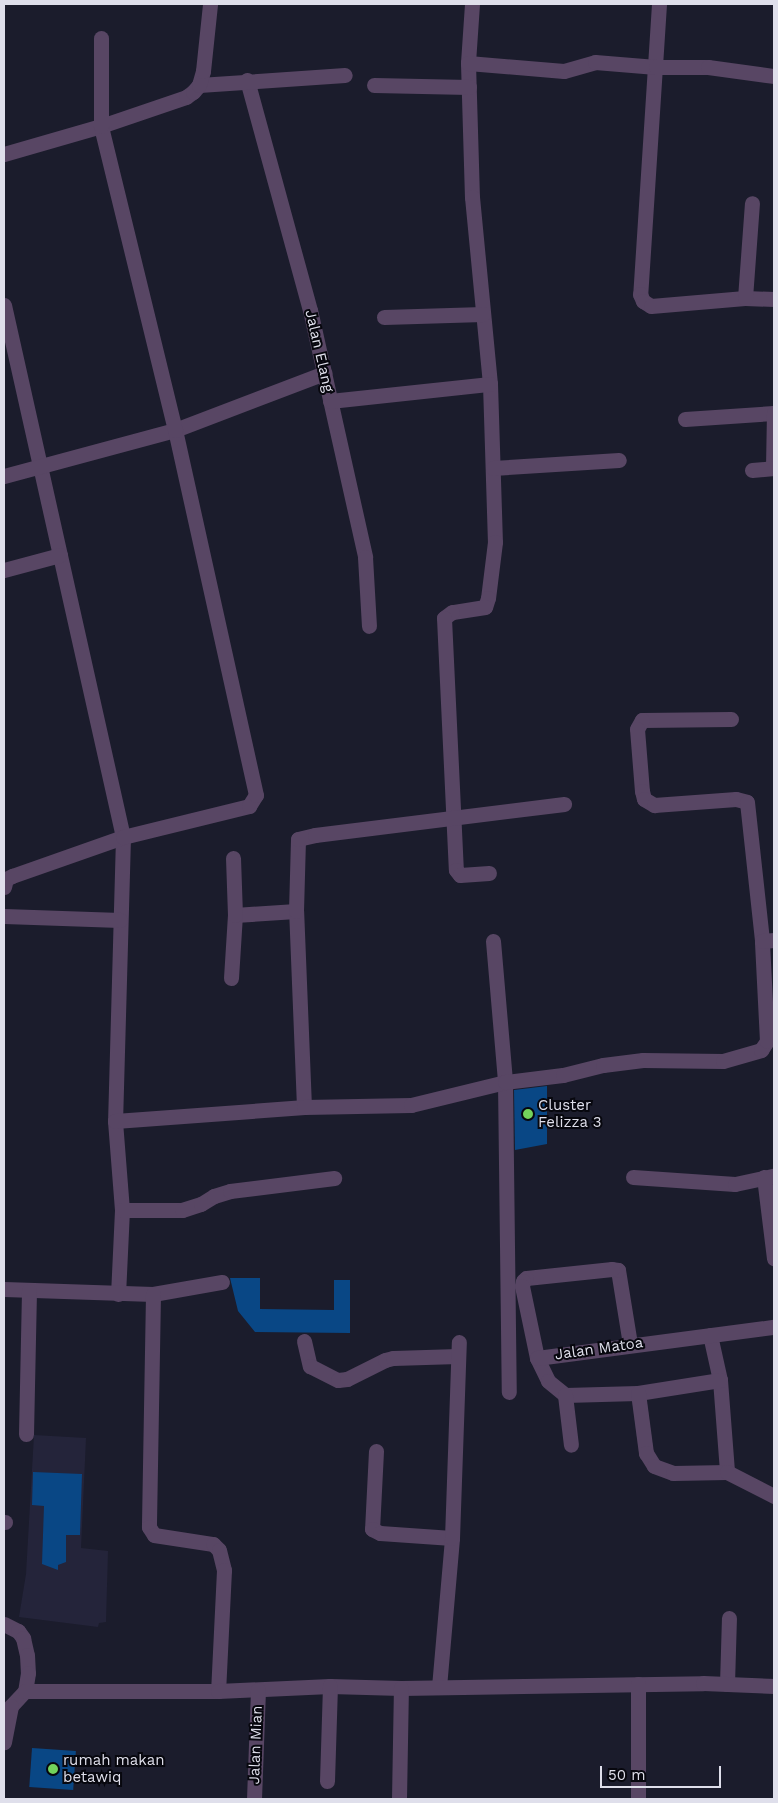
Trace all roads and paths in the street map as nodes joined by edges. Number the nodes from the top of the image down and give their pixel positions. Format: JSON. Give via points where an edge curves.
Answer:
{"nodes":[{"id":1,"x":210,"y":4,"type":"edge"},
{"id":2,"x":472,"y":4,"type":"edge"},
{"id":3,"x":659,"y":4,"type":"edge"},
{"id":4,"x":100,"y":38,"type":"dead end"},
{"id":5,"x":468,"y":63,"type":"junction"},
{"id":6,"x":656,"y":67,"type":"junction"},
{"id":7,"x":346,"y":75,"type":"dead end"},
{"id":8,"x":774,"y":76,"type":"edge"},
{"id":9,"x":247,"y":80,"type":"junction"},
{"id":10,"x":199,"y":84,"type":"junction"},
{"id":11,"x":374,"y":85,"type":"dead end"},
{"id":12,"x":469,"y":87,"type":"junction"},
{"id":13,"x":101,"y":126,"type":"junction"},
{"id":14,"x":4,"y":154,"type":"edge"},
{"id":15,"x":752,"y":203,"type":"dead end"},
{"id":16,"x":745,"y":298,"type":"junction"},
{"id":17,"x":774,"y":299,"type":"edge"},
{"id":18,"x":4,"y":305,"type":"edge"},
{"id":19,"x":484,"y":314,"type":"junction"},
{"id":20,"x":384,"y":317,"type":"dead end"},
{"id":21,"x":324,"y":373,"type":"junction"},
{"id":22,"x":490,"y":384,"type":"junction"},
{"id":23,"x":330,"y":402,"type":"junction"},
{"id":24,"x":774,"y":413,"type":"edge"},
{"id":25,"x":685,"y":419,"type":"dead end"},
{"id":26,"x":175,"y":430,"type":"junction"},
{"id":27,"x":619,"y":460,"type":"dead end"},
{"id":28,"x":40,"y":468,"type":"junction"},
{"id":29,"x":493,"y":468,"type":"junction"},
{"id":30,"x":773,"y":468,"type":"edge"},
{"id":31,"x":752,"y":470,"type":"dead end"},
{"id":32,"x":4,"y":476,"type":"edge"},
{"id":33,"x":60,"y":555,"type":"junction"},
{"id":34,"x":4,"y":570,"type":"edge"},
{"id":35,"x":369,"y":626,"type":"dead end"},
{"id":36,"x":731,"y":719,"type":"dead end"},
{"id":37,"x":564,"y":804,"type":"dead end"},
{"id":38,"x":453,"y":818,"type":"junction"},
{"id":39,"x":122,"y":837,"type":"junction"},
{"id":40,"x":232,"y":858,"type":"dead end"},
{"id":41,"x":489,"y":873,"type":"dead end"},
{"id":42,"x":4,"y":887,"type":"edge"},
{"id":43,"x":296,"y":911,"type":"junction"},
{"id":44,"x":235,"y":915,"type":"junction"},
{"id":45,"x":4,"y":916,"type":"edge"},
{"id":46,"x":120,"y":920,"type":"junction"},
{"id":47,"x":768,"y":940,"type":"edge"},
{"id":48,"x":493,"y":941,"type":"dead end"},
{"id":49,"x":231,"y":978,"type":"dead end"},
{"id":50,"x":505,"y":1082,"type":"junction"},
{"id":51,"x":304,"y":1107,"type":"junction"},
{"id":52,"x":115,"y":1121,"type":"junction"},
{"id":53,"x":769,"y":1176,"type":"edge"},
{"id":54,"x":633,"y":1177,"type":"dead end"},
{"id":55,"x":334,"y":1178,"type":"dead end"},
{"id":56,"x":122,"y":1210,"type":"junction"},
{"id":57,"x":774,"y":1258,"type":"edge"},
{"id":58,"x":222,"y":1282,"type":"dead end"},
{"id":59,"x":4,"y":1289,"type":"edge"},
{"id":60,"x":29,"y":1291,"type":"junction"},
{"id":61,"x":118,"y":1294,"type":"junction"},
{"id":62,"x":153,"y":1294,"type":"junction"},
{"id":63,"x":774,"y":1327,"type":"edge"},
{"id":64,"x":710,"y":1335,"type":"junction"},
{"id":65,"x":304,"y":1341,"type":"dead end"},
{"id":66,"x":630,"y":1344,"type":"junction"},
{"id":67,"x":536,"y":1355,"type":"junction"},
{"id":68,"x":720,"y":1380,"type":"junction"},
{"id":69,"x":509,"y":1392,"type":"dead end"},
{"id":70,"x":638,"y":1393,"type":"junction"},
{"id":71,"x":566,"y":1395,"type":"junction"},
{"id":72,"x":26,"y":1434,"type":"dead end"},
{"id":73,"x":571,"y":1445,"type":"dead end"},
{"id":74,"x":376,"y":1451,"type":"dead end"},
{"id":75,"x":727,"y":1472,"type":"junction"},
{"id":76,"x":774,"y":1496,"type":"edge"},
{"id":77,"x":452,"y":1538,"type":"junction"},
{"id":78,"x":729,"y":1618,"type":"dead end"},
{"id":79,"x":4,"y":1624,"type":"edge"},
{"id":80,"x":638,"y":1684,"type":"junction"},
{"id":81,"x":727,"y":1684,"type":"junction"},
{"id":82,"x":330,"y":1686,"type":"junction"},
{"id":83,"x":774,"y":1686,"type":"edge"},
{"id":84,"x":438,"y":1687,"type":"junction"},
{"id":85,"x":401,"y":1688,"type":"junction"},
{"id":86,"x":258,"y":1690,"type":"junction"},
{"id":87,"x":25,"y":1691,"type":"junction"},
{"id":88,"x":218,"y":1691,"type":"junction"},
{"id":89,"x":5,"y":1734,"type":"edge"},
{"id":90,"x":327,"y":1782,"type":"dead end"},
{"id":91,"x":254,"y":1799,"type":"edge"},
{"id":92,"x":399,"y":1799,"type":"edge"},
{"id":93,"x":638,"y":1799,"type":"edge"}],
"edges":[{"from":1,"to":10,"type":"street"},
{"from":2,"to":5,"type":"street"},
{"from":3,"to":6,"type":"street"},
{"from":4,"to":13,"type":"street"},
{"from":5,"to":6,"type":"street","via":[[557,71],[595,62]]},
{"from":5,"to":12,"type":"street"},
{"from":6,"to":8,"type":"street","via":[[708,67]]},
{"from":6,"to":16,"type":"street","via":[[640,294],[643,301],[651,306]]},
{"from":7,"to":9,"type":"street"},
{"from":9,"to":10,"type":"street"},
{"from":9,"to":21,"type":"street","name":"Jalan Elang"},
{"from":10,"to":13,"type":"street","via":[[186,97]]},
{"from":11,"to":12,"type":"street"},
{"from":12,"to":19,"type":"street","via":[[472,197]]},
{"from":13,"to":14,"type":"street"},
{"from":13,"to":26,"type":"street"},
{"from":15,"to":16,"type":"street"},
{"from":16,"to":17,"type":"street"},
{"from":18,"to":28,"type":"street"},
{"from":19,"to":20,"type":"street"},
{"from":19,"to":22,"type":"street"},
{"from":21,"to":23,"type":"street","name":"Jalan Elang"},
{"from":21,"to":26,"type":"street"},
{"from":22,"to":23,"type":"street"},
{"from":22,"to":29,"type":"street"},
{"from":23,"to":35,"type":"street","name":"Jalan Elang","via":[[365,557]]},
{"from":24,"to":25,"type":"street"},
{"from":24,"to":30,"type":"street"},
{"from":26,"to":28,"type":"street"},
{"from":26,"to":39,"type":"street","via":[[256,795],[249,806]]},
{"from":27,"to":29,"type":"street"},
{"from":28,"to":32,"type":"street"},
{"from":28,"to":33,"type":"street"},
{"from":29,"to":38,"type":"street","via":[[495,542],[488,598],[485,607],[452,612],[444,618]]},
{"from":30,"to":31,"type":"street"},
{"from":33,"to":34,"type":"street"},
{"from":33,"to":39,"type":"street"},
{"from":36,"to":47,"type":"street","via":[[642,720],[637,728],[642,791],[644,799],[654,805],[736,799],[747,802]]},
{"from":37,"to":38,"type":"street"},
{"from":38,"to":41,"type":"street","via":[[457,873]]},
{"from":38,"to":43,"type":"street","via":[[300,838]]},
{"from":39,"to":42,"type":"street","via":[[12,876],[6,879]]},
{"from":39,"to":46,"type":"street"},
{"from":40,"to":44,"type":"street"},
{"from":43,"to":44,"type":"street"},
{"from":43,"to":51,"type":"street"},
{"from":44,"to":49,"type":"street"},
{"from":45,"to":46,"type":"street"},
{"from":46,"to":52,"type":"street"},
{"from":47,"to":50,"type":"street","via":[[768,1034],[761,1050],[723,1061],[643,1060]]},
{"from":48,"to":50,"type":"street"},
{"from":50,"to":51,"type":"street","via":[[410,1105]]},
{"from":50,"to":69,"type":"street"},
{"from":51,"to":52,"type":"street"},
{"from":52,"to":56,"type":"street"},
{"from":53,"to":54,"type":"street","via":[[735,1184]]},
{"from":53,"to":57,"type":"street"},
{"from":55,"to":56,"type":"street","via":[[230,1191],[182,1210]]},
{"from":56,"to":61,"type":"street"},
{"from":58,"to":62,"type":"street"},
{"from":59,"to":60,"type":"street"},
{"from":60,"to":61,"type":"street"},
{"from":60,"to":72,"type":"street"},
{"from":61,"to":62,"type":"street"},
{"from":62,"to":88,"type":"street","via":[[149,1527],[154,1535],[213,1544],[219,1550],[224,1570]]},
{"from":63,"to":64,"type":"street","name":"Jalan Matoa"},
{"from":64,"to":66,"type":"street","name":"Jalan Matoa"},
{"from":64,"to":68,"type":"street"},
{"from":65,"to":77,"type":"street","via":[[310,1366],[338,1380],[347,1379],[385,1360],[459,1349]]},
{"from":66,"to":67,"type":"street","name":"Jalan Matoa"},
{"from":66,"to":67,"type":"street","via":[[620,1273],[612,1269],[526,1278],[522,1286]]},
{"from":67,"to":71,"type":"street","name":"Jalan Matoa","via":[[548,1381]]},
{"from":68,"to":70,"type":"street"},
{"from":68,"to":75,"type":"street"},
{"from":70,"to":71,"type":"street"},
{"from":70,"to":75,"type":"street","via":[[646,1453],[654,1466],[673,1473]]},
{"from":71,"to":73,"type":"street"},
{"from":74,"to":77,"type":"street","via":[[372,1529],[380,1533]]},
{"from":75,"to":76,"type":"street"},
{"from":77,"to":84,"type":"street"},
{"from":78,"to":81,"type":"street"},
{"from":79,"to":87,"type":"street","via":[[23,1638],[28,1673]]},
{"from":80,"to":81,"type":"street"},
{"from":80,"to":84,"type":"street"},
{"from":80,"to":93,"type":"street"},
{"from":81,"to":83,"type":"street"},
{"from":82,"to":85,"type":"street"},
{"from":82,"to":86,"type":"street"},
{"from":82,"to":90,"type":"street"},
{"from":84,"to":85,"type":"street"},
{"from":85,"to":92,"type":"street"},
{"from":86,"to":88,"type":"street"},
{"from":86,"to":91,"type":"street","name":"Jalan Mian"},
{"from":87,"to":88,"type":"street"},
{"from":87,"to":89,"type":"street","via":[[12,1706]]}]}
